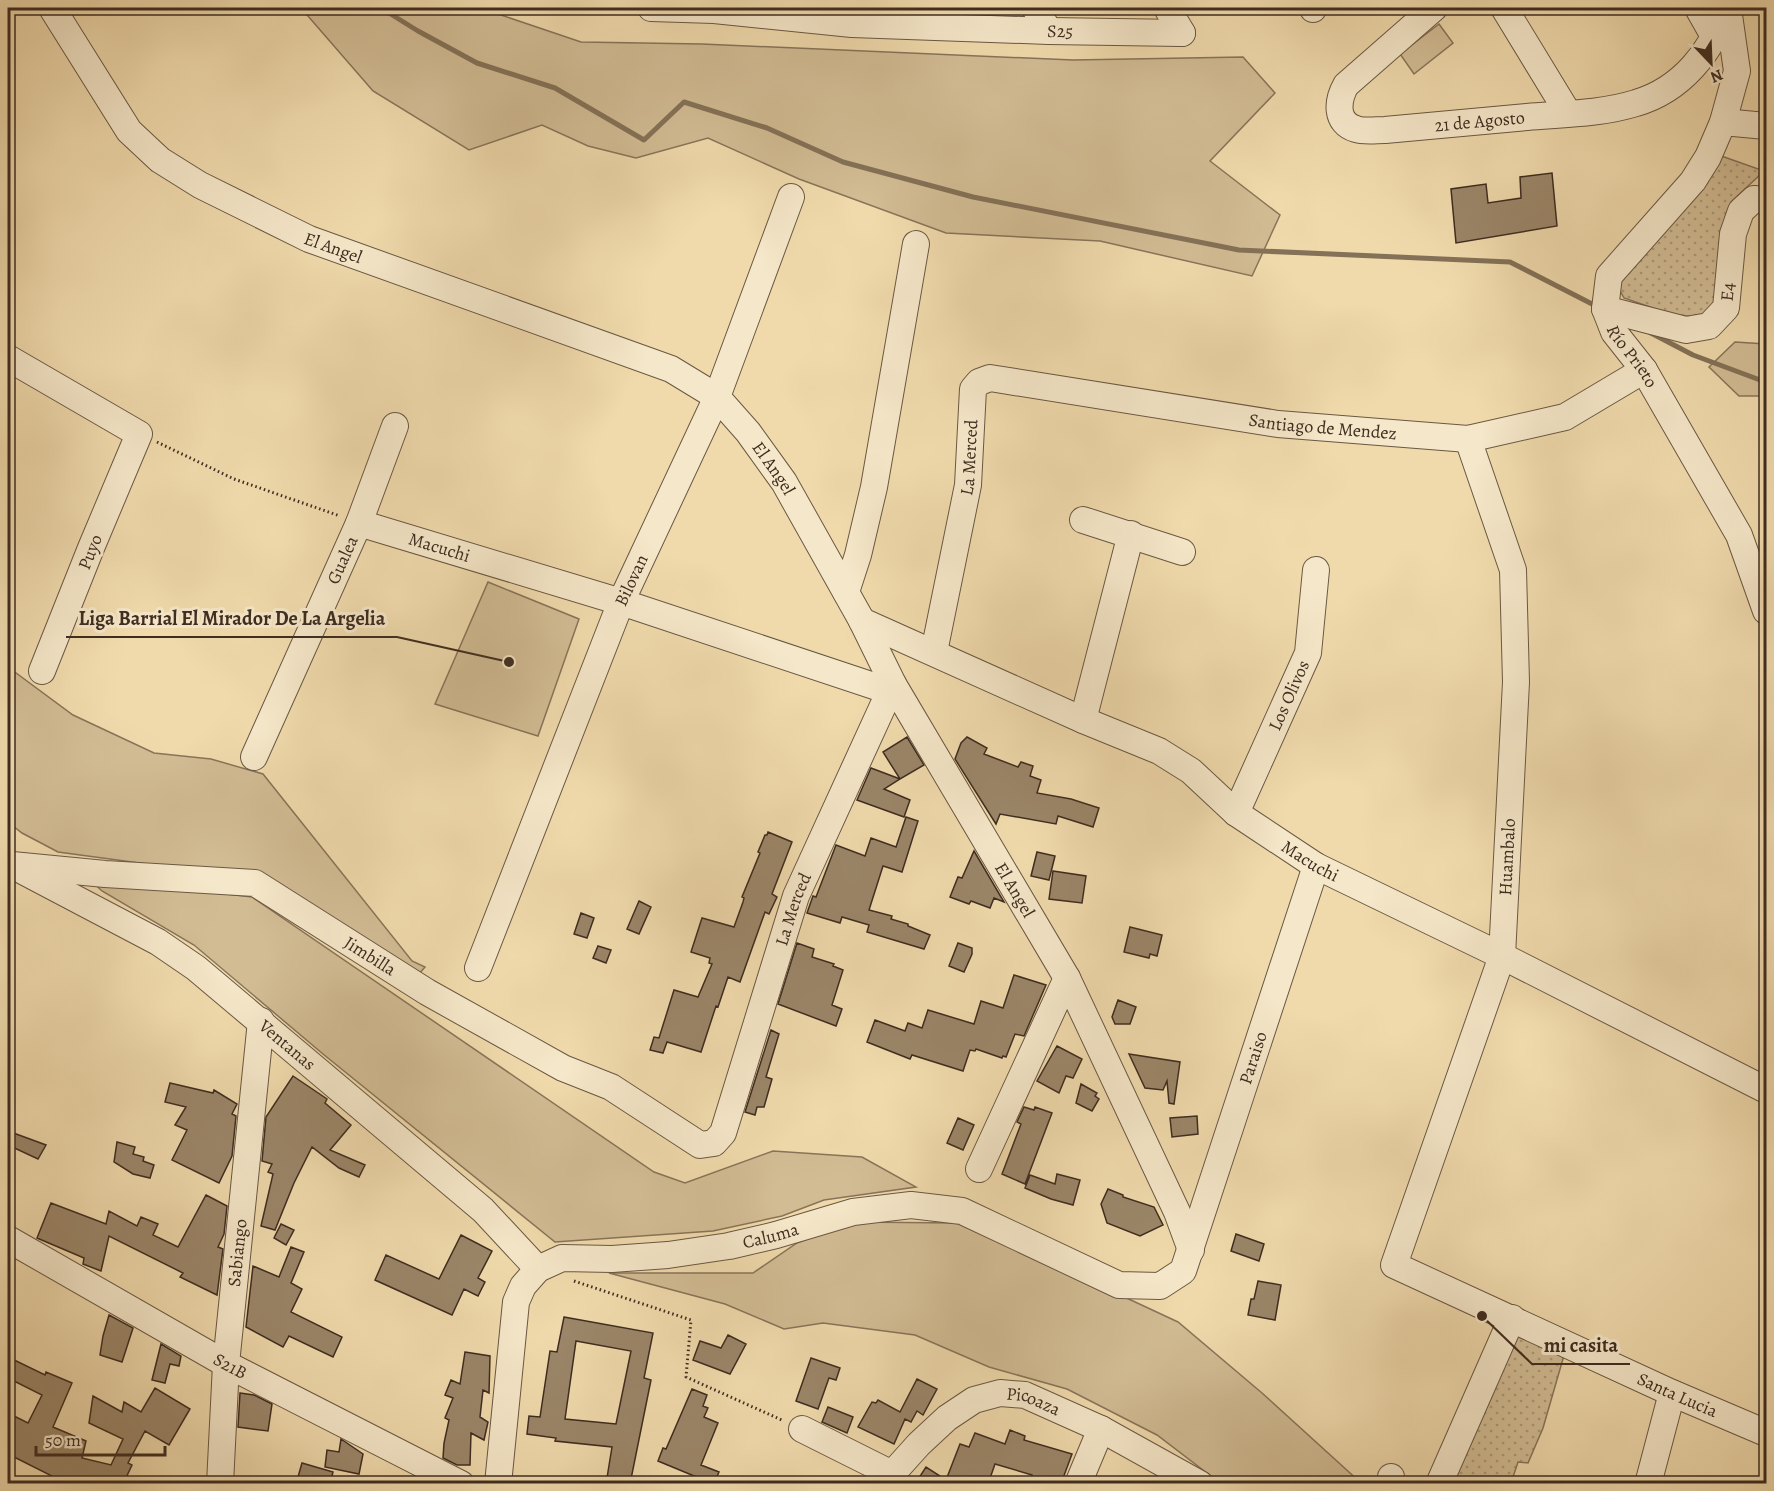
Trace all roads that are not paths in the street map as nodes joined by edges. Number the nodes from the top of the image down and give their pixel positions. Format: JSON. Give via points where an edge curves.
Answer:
{"nodes":[{"id":1,"x":52,"y":8,"type":"edge"},
{"id":2,"x":651,"y":8,"type":"edge"},
{"id":3,"x":1035,"y":8,"type":"edge"},
{"id":4,"x":1167,"y":8,"type":"edge"},
{"id":5,"x":1434,"y":8,"type":"edge"},
{"id":6,"x":1504,"y":8,"type":"edge"},
{"id":7,"x":1698,"y":8,"type":"edge"},
{"id":8,"x":1727,"y":8,"type":"edge"},
{"id":9,"x":713,"y":9,"type":"edge"},
{"id":10,"x":848,"y":16,"type":"edge"},
{"id":11,"x":1049,"y":31,"type":"junction"},
{"id":12,"x":1715,"y":38,"type":"junction"},
{"id":13,"x":1568,"y":113,"type":"junction"},
{"id":14,"x":1723,"y":122,"type":"junction"},
{"id":15,"x":1767,"y":126,"type":"edge"},
{"id":16,"x":790,"y":196,"type":"dead end"},
{"id":17,"x":1767,"y":200,"type":"edge"},
{"id":18,"x":916,"y":244,"type":"dead end"},
{"id":19,"x":1605,"y":309,"type":"junction"},
{"id":20,"x":8,"y":358,"type":"edge"},
{"id":21,"x":1644,"y":370,"type":"junction"},
{"id":22,"x":990,"y":378,"type":"joint"},
{"id":23,"x":717,"y":397,"type":"junction"},
{"id":24,"x":395,"y":426,"type":"dead end"},
{"id":25,"x":1468,"y":439,"type":"junction"},
{"id":26,"x":1083,"y":520,"type":"dead end"},
{"id":27,"x":359,"y":523,"type":"junction"},
{"id":28,"x":1131,"y":534,"type":"junction"},
{"id":29,"x":1182,"y":552,"type":"dead end"},
{"id":30,"x":1316,"y":570,"type":"dead end"},
{"id":31,"x":846,"y":592,"type":"junction"},
{"id":32,"x":621,"y":602,"type":"junction"},
{"id":33,"x":1767,"y":611,"type":"edge"},
{"id":34,"x":862,"y":621,"type":"junction"},
{"id":35,"x":934,"y":652,"type":"junction"},
{"id":36,"x":42,"y":671,"type":"dead end"},
{"id":37,"x":891,"y":688,"type":"junction"},
{"id":38,"x":1083,"y":720,"type":"junction"},
{"id":39,"x":255,"y":757,"type":"dead end"},
{"id":40,"x":1236,"y":813,"type":"junction"},
{"id":41,"x":1316,"y":866,"type":"junction"},
{"id":42,"x":9,"y":869,"type":"edge"},
{"id":43,"x":1502,"y":956,"type":"junction"},
{"id":44,"x":478,"y":968,"type":"dead end"},
{"id":45,"x":1068,"y":978,"type":"junction"},
{"id":46,"x":261,"y":1022,"type":"junction"},
{"id":47,"x":1767,"y":1090,"type":"edge"},
{"id":48,"x":714,"y":1143,"type":"joint"},
{"id":49,"x":979,"y":1169,"type":"dead end"},
{"id":50,"x":8,"y":1239,"type":"edge"},
{"id":51,"x":1191,"y":1250,"type":"junction"},
{"id":52,"x":1394,"y":1265,"type":"joint"},
{"id":53,"x":538,"y":1269,"type":"junction"},
{"id":54,"x":1512,"y":1318,"type":"junction"},
{"id":55,"x":226,"y":1364,"type":"junction"},
{"id":56,"x":1672,"y":1393,"type":"junction"},
{"id":57,"x":802,"y":1429,"type":"road end"},
{"id":58,"x":1101,"y":1429,"type":"junction"},
{"id":59,"x":1767,"y":1433,"type":"edge"},
{"id":60,"x":888,"y":1479,"type":"edge"},
{"id":61,"x":220,"y":1484,"type":"edge"},
{"id":62,"x":461,"y":1484,"type":"edge"},
{"id":63,"x":498,"y":1484,"type":"edge"},
{"id":64,"x":1078,"y":1484,"type":"edge"},
{"id":65,"x":1200,"y":1484,"type":"edge"},
{"id":66,"x":1439,"y":1484,"type":"edge"},
{"id":67,"x":1648,"y":1484,"type":"edge"}],
"edges":[{"from":1,"to":23,"type":"street","name":"El Angel","via":[[129,131],[159,160],[200,186],[309,239],[671,369]]},
{"from":2,"to":9,"type":"street","name":"S25"},
{"from":3,"to":11,"type":"street"},
{"from":4,"to":11,"type":"street","name":"S25","via":[[1182,33]]},
{"from":5,"to":13,"type":"street","name":"21 de Agosto","via":[[1346,85],[1338,108],[1349,126],[1385,130]]},
{"from":6,"to":13,"type":"street"},
{"from":7,"to":12,"type":"street"},
{"from":8,"to":12,"type":"street","name":"21 de Agosto"},
{"from":8,"to":14,"type":"street","name":"Río Prieto","via":[[1737,71]]},
{"from":9,"to":10,"type":"street","name":"S25"},
{"from":10,"to":11,"type":"street","name":"S25"},
{"from":12,"to":13,"type":"street","name":"21 de Agosto","via":[[1692,69],[1654,96],[1617,107]]},
{"from":14,"to":15,"type":"street"},
{"from":14,"to":19,"type":"street","name":"Río Prieto","via":[[1693,182],[1609,276]]},
{"from":16,"to":23,"type":"street","name":"Bilovan"},
{"from":17,"to":19,"type":"street","name":"E4","via":[[1754,199],[1741,211],[1733,234],[1726,308],[1709,326],[1686,330]]},
{"from":18,"to":31,"type":"street","via":[[874,487]]},
{"from":19,"to":21,"type":"street","name":"Río Prieto","via":[[1614,333]]},
{"from":20,"to":36,"type":"street","name":"Puyo","via":[[139,434]]},
{"from":21,"to":25,"type":"street","name":"Santiago de Mendez","via":[[1565,417]]},
{"from":21,"to":33,"type":"street","name":"Río Prieto","via":[[1739,535]]},
{"from":22,"to":25,"type":"street","name":"Santiago de Mendez","via":[[1278,424]]},
{"from":22,"to":35,"type":"street","name":"La Merced","via":[[973,389],[968,485]]},
{"from":23,"to":31,"type":"street","name":"El Angel","via":[[784,482]]},
{"from":23,"to":32,"type":"street","name":"Bilovan"},
{"from":24,"to":27,"type":"street","name":"Gualea"},
{"from":25,"to":43,"type":"street","name":"Huambalo","via":[[1513,570],[1516,682]]},
{"from":26,"to":28,"type":"street"},
{"from":27,"to":32,"type":"street","name":"Macuchi"},
{"from":27,"to":39,"type":"street","name":"Gualea"},
{"from":28,"to":29,"type":"street"},
{"from":28,"to":38,"type":"street"},
{"from":30,"to":40,"type":"street","name":"Los Olivos","via":[[1308,653]]},
{"from":31,"to":34,"type":"street","name":"El Angel"},
{"from":32,"to":37,"type":"street","name":"Macuchi"},
{"from":32,"to":44,"type":"street","name":"Bilovan"},
{"from":34,"to":35,"type":"street","name":"Macuchi"},
{"from":34,"to":37,"type":"street","name":"El Angel"},
{"from":35,"to":38,"type":"street","name":"Macuchi"},
{"from":37,"to":45,"type":"street","name":"El Angel"},
{"from":37,"to":48,"type":"street","name":"La Merced","via":[[796,896],[723,1133]]},
{"from":38,"to":40,"type":"street","name":"Macuchi","via":[[1167,756],[1191,771]]},
{"from":40,"to":41,"type":"street","name":"Macuchi"},
{"from":41,"to":43,"type":"street","name":"Macuchi"},
{"from":41,"to":51,"type":"street","name":"Paraiso"},
{"from":42,"to":46,"type":"street","name":"Ventanas","via":[[158,942]]},
{"from":42,"to":48,"type":"street","name":"Jimbilla","via":[[255,883],[438,998],[563,1068],[611,1087],[700,1145]]},
{"from":43,"to":47,"type":"street","name":"Macuchi"},
{"from":43,"to":52,"type":"street","name":"Huambalo"},
{"from":45,"to":49,"type":"street"},
{"from":45,"to":51,"type":"street","name":"El Angel"},
{"from":46,"to":53,"type":"street","name":"Ventanas","via":[[483,1210]]},
{"from":46,"to":55,"type":"street","name":"Sabiango"},
{"from":50,"to":55,"type":"street","name":"S21B"},
{"from":51,"to":53,"type":"street","name":"Caluma","via":[[1183,1271],[1160,1286],[1119,1285],[962,1211],[911,1204],[853,1212],[729,1246],[646,1257],[562,1258]]},
{"from":52,"to":54,"type":"street","name":"Santa Lucia"},
{"from":53,"to":63,"type":"street","via":[[523,1286],[516,1302]]},
{"from":54,"to":56,"type":"street","name":"Santa Lucia"},
{"from":54,"to":66,"type":"street"},
{"from":55,"to":61,"type":"street","name":"Sabiango"},
{"from":55,"to":62,"type":"street","name":"S21B"},
{"from":56,"to":59,"type":"street","name":"Santa Lucia"},
{"from":56,"to":67,"type":"street"},
{"from":57,"to":60,"type":"street"},
{"from":58,"to":60,"type":"street","name":"Picoaza","via":[[1025,1395],[988,1395],[947,1418]]},
{"from":58,"to":64,"type":"street"},
{"from":58,"to":65,"type":"street","name":"Picoaza"}]}
